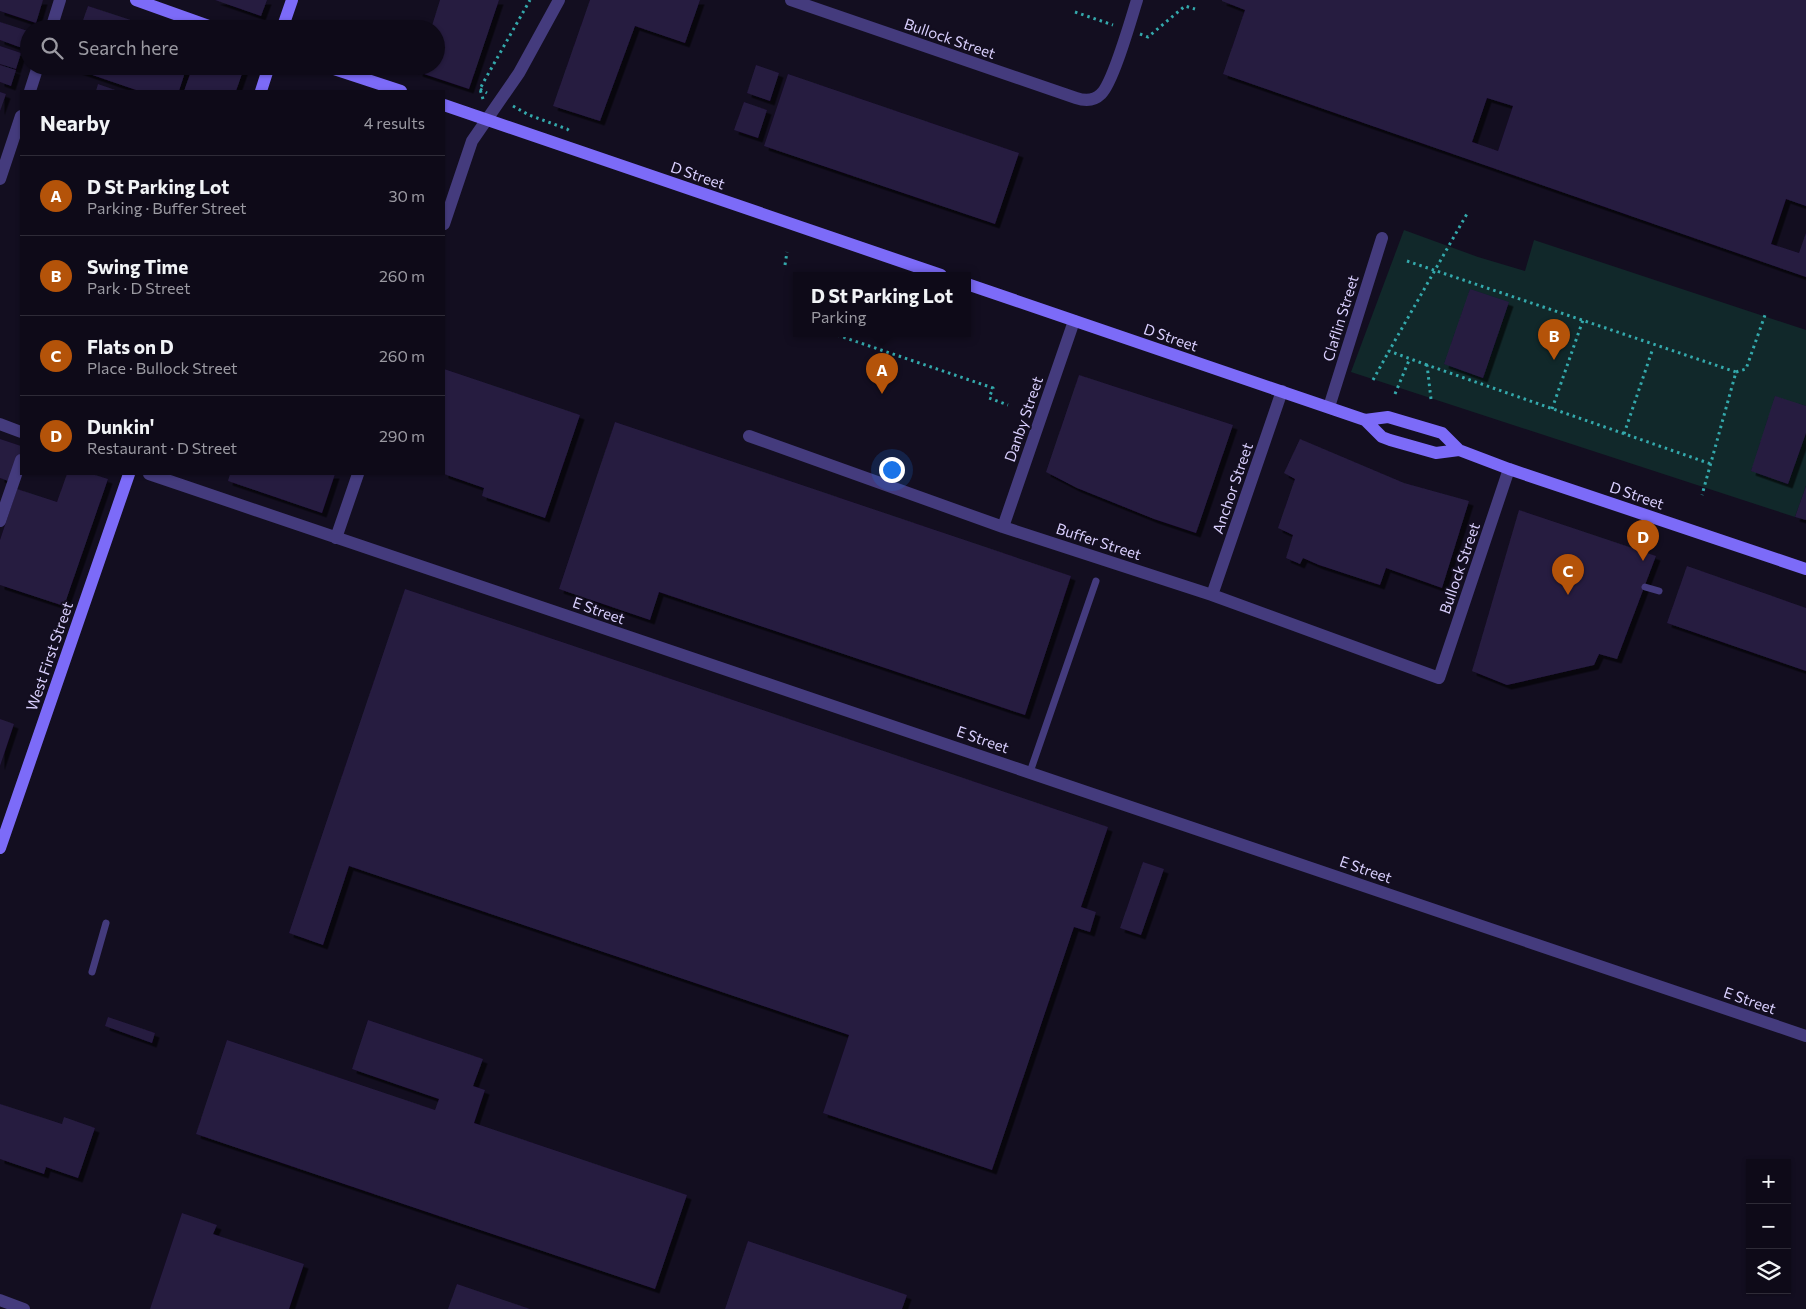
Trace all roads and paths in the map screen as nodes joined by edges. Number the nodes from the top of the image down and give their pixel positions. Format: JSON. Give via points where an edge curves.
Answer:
{"nodes":[{"id":1,"x":60,"y":0,"type":"edge"},
{"id":2,"x":136,"y":0,"type":"edge"},
{"id":3,"x":292,"y":0,"type":"edge"},
{"id":4,"x":530,"y":0,"type":"edge"},
{"id":5,"x":559,"y":0,"type":"edge"},
{"id":6,"x":791,"y":0,"type":"edge"},
{"id":7,"x":1137,"y":0,"type":"edge"},
{"id":8,"x":1195,"y":9,"type":"dead end"},
{"id":9,"x":1075,"y":12,"type":"dead end"},
{"id":10,"x":54,"y":20,"type":"edge"},
{"id":11,"x":192,"y":20,"type":"edge"},
{"id":12,"x":285,"y":20,"type":"edge"},
{"id":13,"x":1113,"y":25,"type":"dead end"},
{"id":14,"x":1140,"y":34,"type":"dead end"},
{"id":15,"x":35,"y":75,"type":"edge"},
{"id":16,"x":266,"y":75,"type":"edge"},
{"id":17,"x":352,"y":75,"type":"edge"},
{"id":18,"x":30,"y":90,"type":"edge"},
{"id":19,"x":261,"y":90,"type":"edge"},
{"id":20,"x":398,"y":90,"type":"edge"},
{"id":21,"x":445,"y":105,"type":"edge"},
{"id":22,"x":20,"y":119,"type":"edge"},
{"id":23,"x":487,"y":120,"type":"junction"},
{"id":24,"x":0,"y":179,"type":"edge"},
{"id":25,"x":1468,"y":212,"type":"dead end"},
{"id":26,"x":445,"y":221,"type":"edge"},
{"id":27,"x":1382,"y":238,"type":"dead end"},
{"id":28,"x":786,"y":252,"type":"dead end"},
{"id":29,"x":1407,"y":260,"type":"dead end"},
{"id":30,"x":785,"y":265,"type":"dead end"},
{"id":31,"x":1436,"y":270,"type":"junction"},
{"id":32,"x":932,"y":272,"type":"edge"},
{"id":33,"x":971,"y":285,"type":"edge"},
{"id":34,"x":1765,"y":315,"type":"dead end"},
{"id":35,"x":1583,"y":320,"type":"junction"},
{"id":36,"x":1074,"y":321,"type":"junction"},
{"id":37,"x":843,"y":337,"type":"edge"},
{"id":38,"x":1390,"y":350,"type":"junction"},
{"id":39,"x":1652,"y":351,"type":"dead end"},
{"id":40,"x":1410,"y":358,"type":"junction"},
{"id":41,"x":1427,"y":365,"type":"junction"},
{"id":42,"x":1736,"y":372,"type":"junction"},
{"id":43,"x":1373,"y":380,"type":"dead end"},
{"id":44,"x":1282,"y":391,"type":"junction"},
{"id":45,"x":1395,"y":394,"type":"dead end"},
{"id":46,"x":1431,"y":399,"type":"dead end"},
{"id":47,"x":1008,"y":405,"type":"dead end"},
{"id":48,"x":1329,"y":408,"type":"junction"},
{"id":49,"x":1552,"y":409,"type":"junction"},
{"id":50,"x":1365,"y":420,"type":"junction"},
{"id":51,"x":0,"y":424,"type":"edge"},
{"id":52,"x":20,"y":432,"type":"edge"},
{"id":53,"x":1624,"y":434,"type":"junction"},
{"id":54,"x":748,"y":436,"type":"dead end"},
{"id":55,"x":1459,"y":450,"type":"junction"},
{"id":56,"x":20,"y":463,"type":"edge"},
{"id":57,"x":1710,"y":464,"type":"junction"},
{"id":58,"x":1509,"y":469,"type":"junction"},
{"id":59,"x":129,"y":475,"type":"edge"},
{"id":60,"x":152,"y":475,"type":"edge"},
{"id":61,"x":358,"y":475,"type":"edge"},
{"id":62,"x":1702,"y":495,"type":"dead end"},
{"id":63,"x":0,"y":521,"type":"edge"},
{"id":64,"x":1003,"y":527,"type":"junction"},
{"id":65,"x":336,"y":538,"type":"junction"},
{"id":66,"x":1806,"y":569,"type":"edge"},
{"id":67,"x":1096,"y":582,"type":"dead end"},
{"id":68,"x":1645,"y":586,"type":"dead end"},
{"id":69,"x":1659,"y":592,"type":"dead end"},
{"id":70,"x":1212,"y":595,"type":"junction"},
{"id":71,"x":1439,"y":678,"type":"joint"},
{"id":72,"x":1030,"y":772,"type":"junction"},
{"id":73,"x":0,"y":848,"type":"edge"},
{"id":74,"x":106,"y":923,"type":"dead end"},
{"id":75,"x":92,"y":972,"type":"dead end"},
{"id":76,"x":1806,"y":1036,"type":"edge"},
{"id":77,"x":0,"y":1300,"type":"edge"},
{"id":78,"x":24,"y":1309,"type":"edge"}],
"edges":[{"from":1,"to":10,"type":"street"},
{"from":2,"to":11,"type":"main road"},
{"from":3,"to":12,"type":"main road"},
{"from":4,"to":23,"type":"path","via":[[480,90]]},
{"from":5,"to":23,"type":"street","via":[[522,68]]},
{"from":6,"to":7,"type":"street","name":"Bullock Street","via":[[1086,100],[1099,96],[1105,89]]},
{"from":8,"to":14,"type":"path","via":[[1185,6],[1148,37]]},
{"from":9,"to":13,"type":"path"},
{"from":15,"to":18,"type":"street"},
{"from":16,"to":19,"type":"main road"},
{"from":17,"to":20,"type":"main road"},
{"from":21,"to":23,"type":"main road","name":"D Street"},
{"from":22,"to":24,"type":"street"},
{"from":23,"to":26,"type":"street","via":[[472,141]]},
{"from":23,"to":32,"type":"main road","name":"D Street"},
{"from":25,"to":31,"type":"path"},
{"from":27,"to":48,"type":"street","name":"Claflin Street"},
{"from":28,"to":30,"type":"path"},
{"from":29,"to":31,"type":"path"},
{"from":31,"to":35,"type":"path"},
{"from":31,"to":38,"type":"path"},
{"from":33,"to":36,"type":"main road","name":"D Street"},
{"from":34,"to":42,"type":"path","via":[[1746,369]]},
{"from":35,"to":42,"type":"path"},
{"from":35,"to":49,"type":"path"},
{"from":36,"to":44,"type":"main road","name":"D Street"},
{"from":36,"to":64,"type":"street","name":"Danby Street"},
{"from":37,"to":47,"type":"path","via":[[992,388],[989,398]]},
{"from":38,"to":40,"type":"path"},
{"from":38,"to":43,"type":"path"},
{"from":39,"to":53,"type":"path"},
{"from":40,"to":41,"type":"path"},
{"from":40,"to":45,"type":"path"},
{"from":41,"to":46,"type":"path"},
{"from":41,"to":49,"type":"path"},
{"from":42,"to":57,"type":"path"},
{"from":44,"to":48,"type":"main road","name":"D Street"},
{"from":44,"to":70,"type":"street","name":"Anchor Street"},
{"from":48,"to":50,"type":"main road","name":"D Street"},
{"from":49,"to":53,"type":"path"},
{"from":50,"to":55,"type":"main road","name":"D Street","via":[[1388,417],[1442,433]]},
{"from":50,"to":55,"type":"main road","name":"D Street","via":[[1382,437],[1390,440],[1436,453]]},
{"from":51,"to":52,"type":"street"},
{"from":53,"to":57,"type":"path"},
{"from":54,"to":64,"type":"street","name":"Buffer Street"},
{"from":55,"to":58,"type":"main road","name":"D Street"},
{"from":56,"to":63,"type":"street"},
{"from":57,"to":62,"type":"path"},
{"from":58,"to":66,"type":"main road","name":"D Street"},
{"from":58,"to":71,"type":"street","name":"Bullock Street"},
{"from":59,"to":73,"type":"main road","name":"West First Street"},
{"from":60,"to":65,"type":"street","name":"E Street"},
{"from":61,"to":65,"type":"street"},
{"from":64,"to":70,"type":"street","name":"Buffer Street"},
{"from":65,"to":72,"type":"street","name":"E Street"},
{"from":67,"to":72,"type":"lane"},
{"from":68,"to":69,"type":"lane"},
{"from":70,"to":71,"type":"street","name":"Buffer Street"},
{"from":72,"to":76,"type":"street","name":"E Street"},
{"from":74,"to":75,"type":"lane"},
{"from":77,"to":78,"type":"street"}]}
